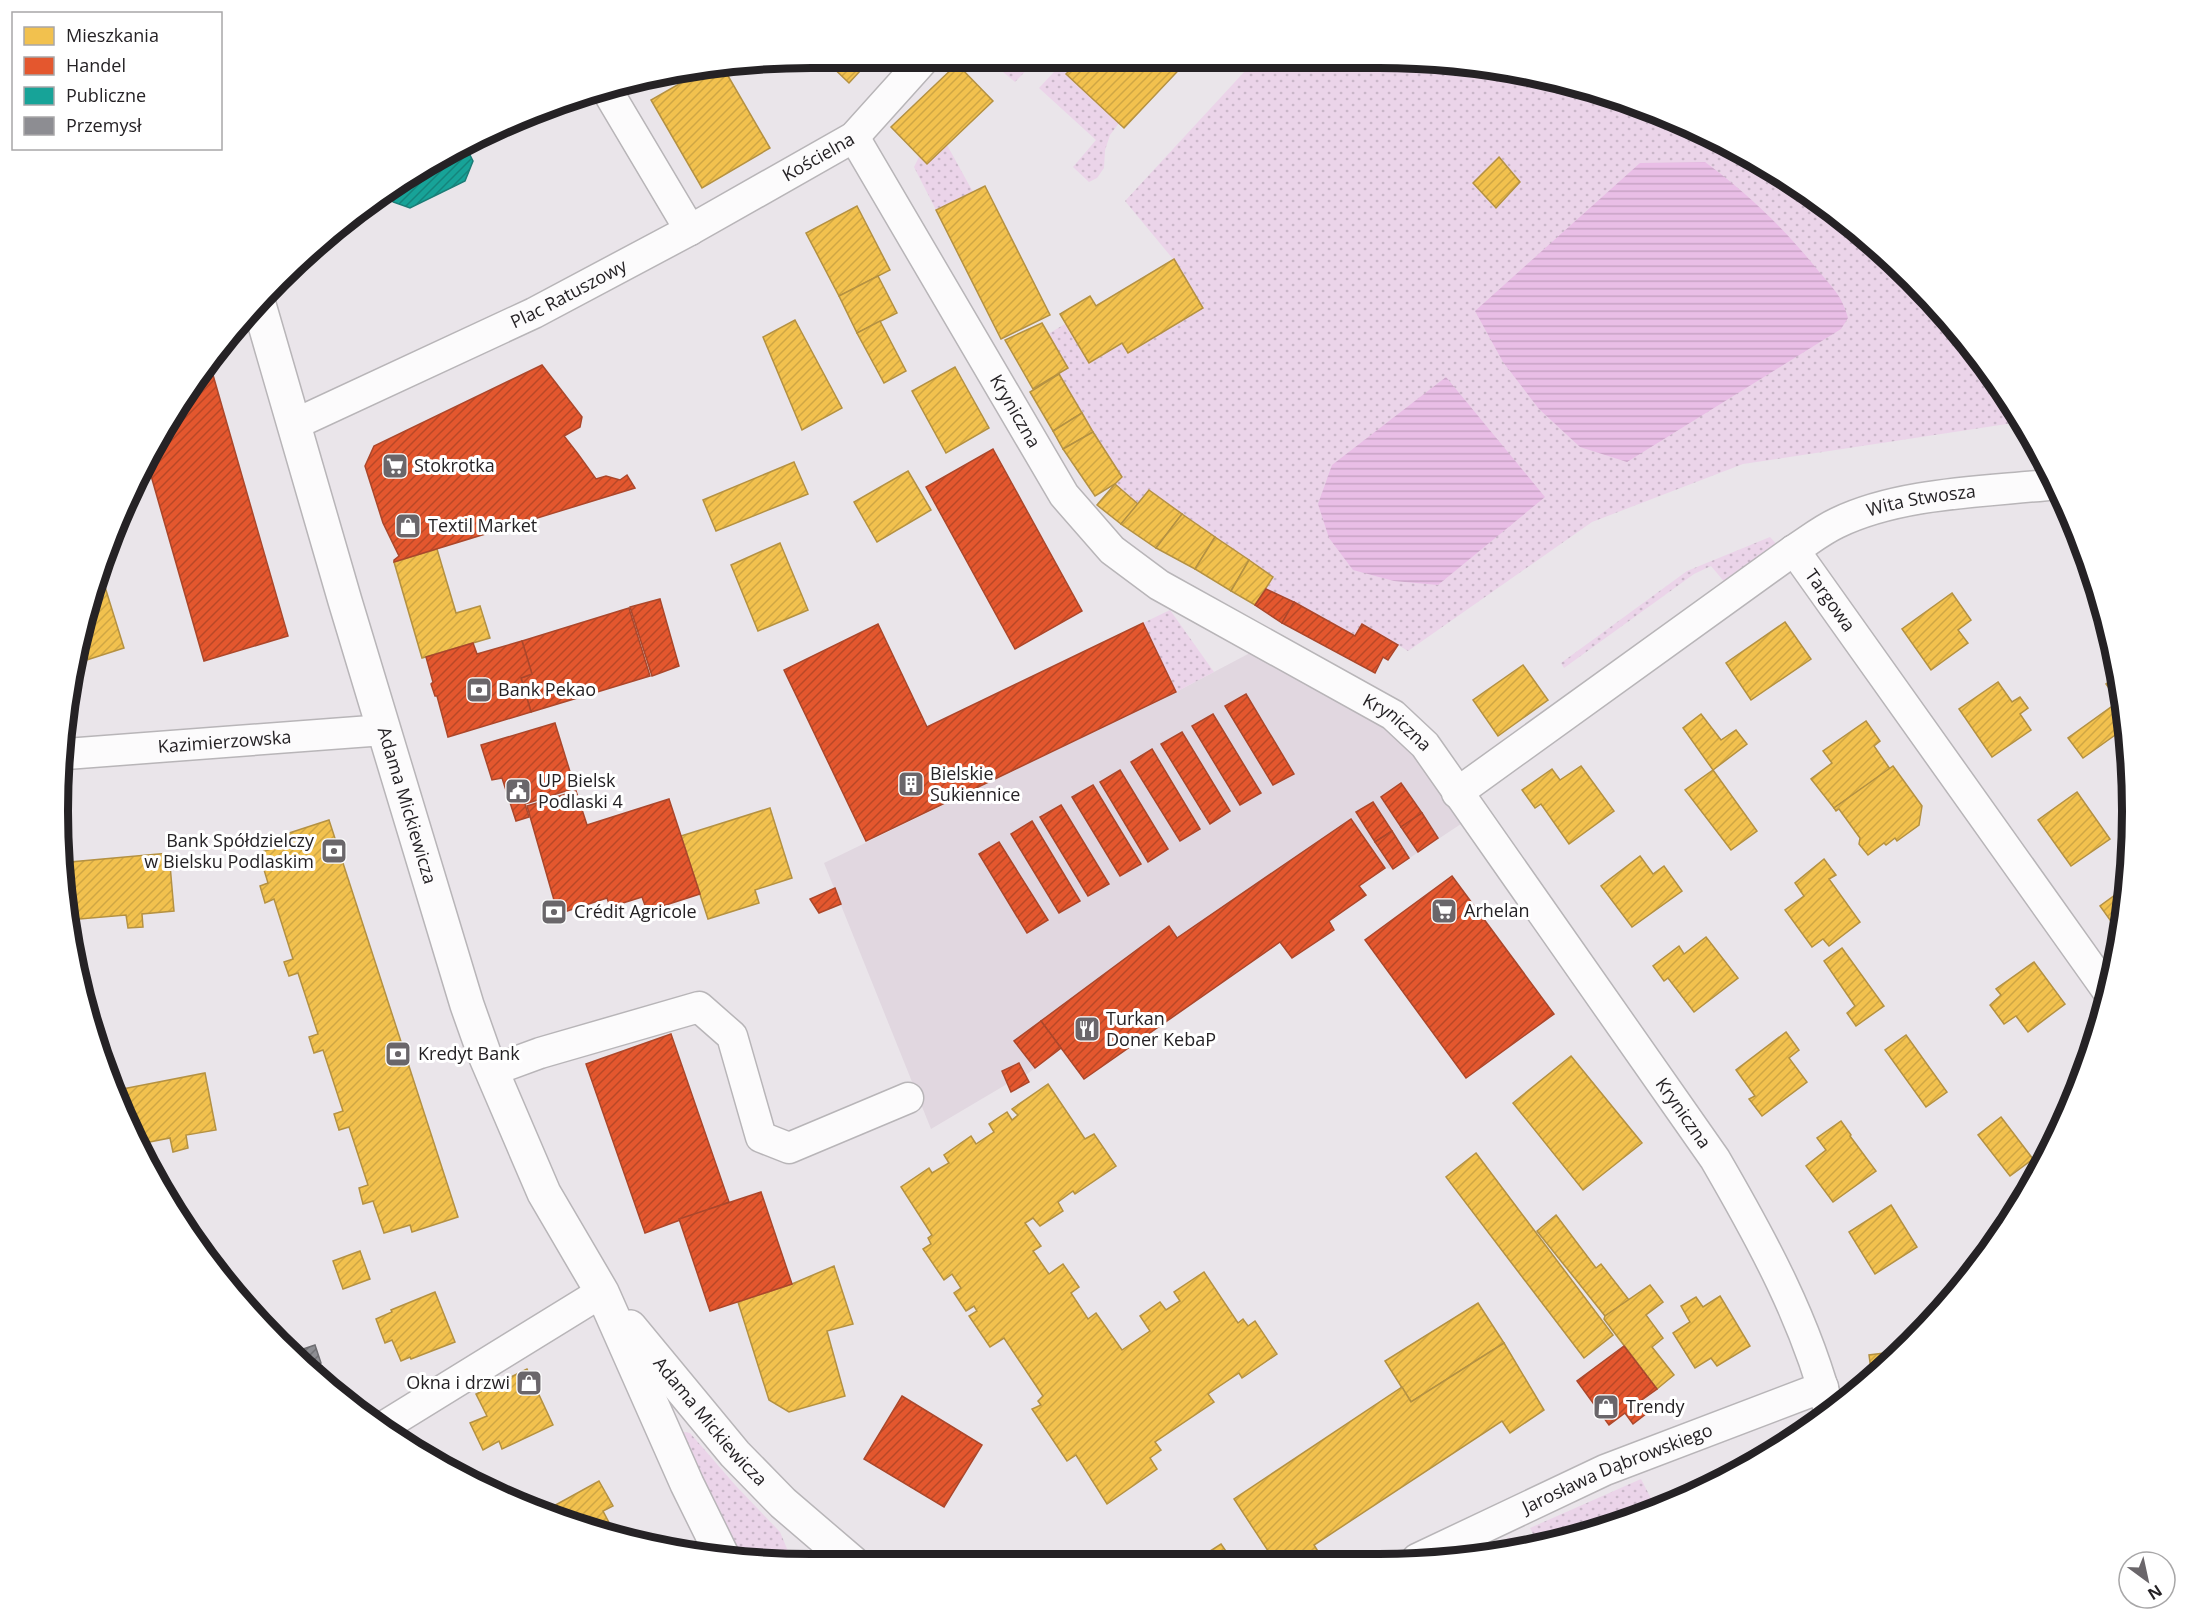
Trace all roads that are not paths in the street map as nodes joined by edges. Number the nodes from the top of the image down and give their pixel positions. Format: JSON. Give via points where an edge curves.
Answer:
{"nodes":[{"id":1,"x":917,"y":67,"type":"edge"},
{"id":2,"x":610,"y":96,"type":"edge"},
{"id":3,"x":854,"y":137,"type":"junction"},
{"id":4,"x":690,"y":230,"type":"junction"},
{"id":5,"x":261,"y":311,"type":"edge"},
{"id":6,"x":294,"y":424,"type":"junction"},
{"id":7,"x":2046,"y":485,"type":"edge"},
{"id":8,"x":1794,"y":550,"type":"junction"},
{"id":9,"x":384,"y":730,"type":"junction"},
{"id":10,"x":70,"y":753,"type":"edge"},
{"id":11,"x":1457,"y":793,"type":"junction"},
{"id":12,"x":2101,"y":982,"type":"edge"},
{"id":13,"x":491,"y":1071,"type":"junction"},
{"id":14,"x":908,"y":1098,"type":"dead end"},
{"id":15,"x":602,"y":1292,"type":"junction"},
{"id":16,"x":1826,"y":1401,"type":"edge"},
{"id":17,"x":389,"y":1423,"type":"edge"},
{"id":18,"x":718,"y":1548,"type":"edge"},
{"id":19,"x":1430,"y":1553,"type":"edge"},
{"id":20,"x":828,"y":1554,"type":"edge"}],
"edges":[{"from":1,"to":3,"type":"street","name":"Kościelna"},
{"from":2,"to":4,"type":"street"},
{"from":3,"to":4,"type":"street","name":"Kościelna"},
{"from":3,"to":11,"type":"street","name":"Kryniczna","via":[[1064,495],[1112,550],[1159,585],[1393,715],[1425,745]]},
{"from":4,"to":6,"type":"street","name":"Plac Ratuszowy","via":[[534,313]]},
{"from":5,"to":6,"type":"main road","name":"Adama Mickiewicza"},
{"from":6,"to":9,"type":"main road","name":"Adama Mickiewicza"},
{"from":7,"to":8,"type":"street","name":"Wita Stwosza","via":[[1912,500],[1869,510],[1835,523]]},
{"from":8,"to":11,"type":"street","name":"Targowa"},
{"from":8,"to":12,"type":"street","name":"Targowa"},
{"from":9,"to":10,"type":"street","name":"Kazimierzowska"},
{"from":9,"to":13,"type":"main road","name":"Adama Mickiewicza","via":[[467,1005]]},
{"from":11,"to":16,"type":"street","name":"Kryniczna","via":[[1715,1159],[1788,1295]]},
{"from":13,"to":14,"type":"street","via":[[699,1007],[732,1036],[760,1137],[789,1148]]},
{"from":13,"to":15,"type":"main road","name":"Adama Mickiewicza","via":[[544,1193]]},
{"from":15,"to":17,"type":"street"},
{"from":15,"to":18,"type":"main road","name":"Adama Mickiewicza"},
{"from":15,"to":20,"type":"main road","name":"Adama Mickiewicza","via":[[735,1454]]},
{"from":16,"to":19,"type":"street","name":"Jarosława Dąbrowskiego","via":[[1605,1470]]}]}
